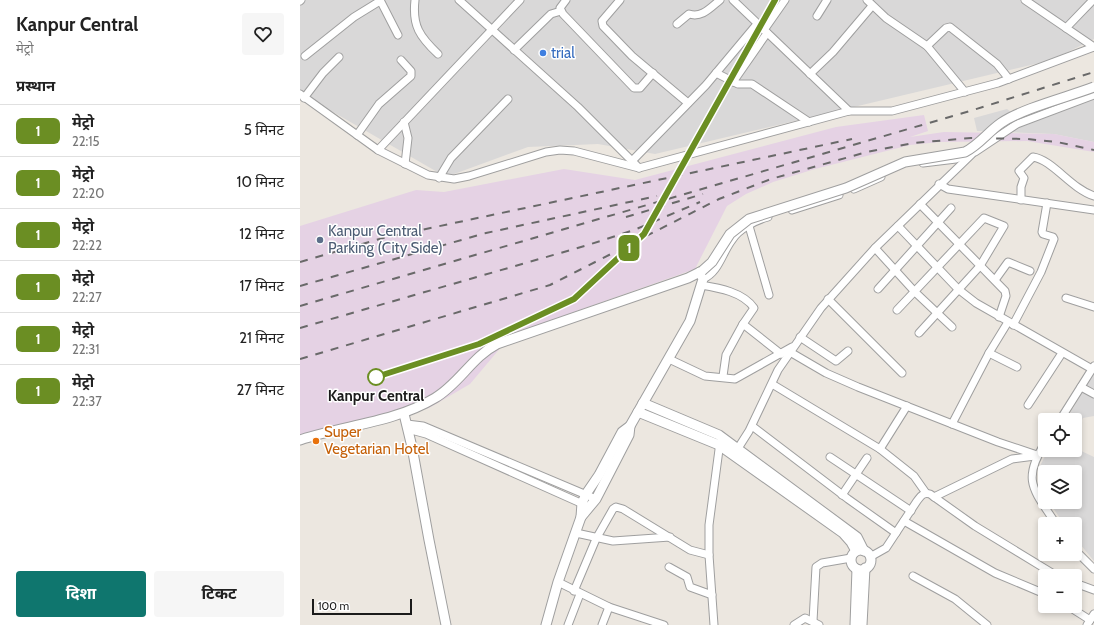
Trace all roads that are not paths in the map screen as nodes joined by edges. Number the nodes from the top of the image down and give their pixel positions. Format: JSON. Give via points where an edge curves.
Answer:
{"nodes":[{"id":1,"x":415,"y":0,"type":"edge"},
{"id":2,"x":459,"y":0,"type":"edge"},
{"id":3,"x":520,"y":0,"type":"edge"},
{"id":4,"x":566,"y":0,"type":"edge"},
{"id":5,"x":620,"y":0,"type":"edge"},
{"id":6,"x":720,"y":0,"type":"edge"},
{"id":7,"x":733,"y":0,"type":"edge"},
{"id":8,"x":785,"y":0,"type":"edge"},
{"id":9,"x":827,"y":0,"type":"edge"},
{"id":10,"x":1025,"y":0,"type":"edge"},
{"id":11,"x":1093,"y":0,"type":"edge"},
{"id":12,"x":380,"y":1,"type":"edge"},
{"id":13,"x":869,"y":3,"type":"edge"},
{"id":14,"x":561,"y":11,"type":"junction"},
{"id":15,"x":817,"y":16,"type":"dead end"},
{"id":16,"x":677,"y":24,"type":"dead end"},
{"id":17,"x":757,"y":24,"type":"junction"},
{"id":18,"x":1066,"y":28,"type":"junction"},
{"id":19,"x":492,"y":29,"type":"junction"},
{"id":20,"x":765,"y":32,"type":"junction"},
{"id":21,"x":398,"y":35,"type":"dead end"},
{"id":22,"x":927,"y":46,"type":"junction"},
{"id":23,"x":1094,"y":47,"type":"edge"},
{"id":24,"x":514,"y":50,"type":"junction"},
{"id":25,"x":438,"y":54,"type":"dead end"},
{"id":26,"x":305,"y":56,"type":"dead end"},
{"id":27,"x":338,"y":57,"type":"dead end"},
{"id":28,"x":401,"y":60,"type":"dead end"},
{"id":29,"x":653,"y":73,"type":"junction"},
{"id":30,"x":716,"y":73,"type":"junction"},
{"id":31,"x":810,"y":74,"type":"junction"},
{"id":32,"x":1009,"y":79,"type":"junction"},
{"id":33,"x":733,"y":82,"type":"junction"},
{"id":34,"x":1094,"y":87,"type":"edge"},
{"id":35,"x":965,"y":92,"type":"junction"},
{"id":36,"x":1094,"y":95,"type":"edge"},
{"id":37,"x":302,"y":96,"type":"edge"},
{"id":38,"x":508,"y":98,"type":"dead end"},
{"id":39,"x":688,"y":103,"type":"junction"},
{"id":40,"x":849,"y":111,"type":"junction"},
{"id":41,"x":404,"y":122,"type":"junction"},
{"id":42,"x":809,"y":122,"type":"junction"},
{"id":43,"x":357,"y":135,"type":"junction"},
{"id":44,"x":378,"y":150,"type":"junction"},
{"id":45,"x":975,"y":152,"type":"junction"},
{"id":46,"x":632,"y":161,"type":"junction"},
{"id":47,"x":405,"y":164,"type":"junction"},
{"id":48,"x":639,"y":168,"type":"junction"},
{"id":49,"x":439,"y":178,"type":"junction"},
{"id":50,"x":939,"y":184,"type":"junction"},
{"id":51,"x":1094,"y":196,"type":"edge"},
{"id":52,"x":1021,"y":200,"type":"junction"},
{"id":53,"x":1047,"y":203,"type":"junction"},
{"id":54,"x":920,"y":204,"type":"junction"},
{"id":55,"x":951,"y":208,"type":"dead end"},
{"id":56,"x":1094,"y":210,"type":"edge"},
{"id":57,"x":938,"y":223,"type":"junction"},
{"id":58,"x":749,"y":226,"type":"junction"},
{"id":59,"x":898,"y":226,"type":"junction"},
{"id":60,"x":916,"y":246,"type":"junction"},
{"id":61,"x":959,"y":246,"type":"junction"},
{"id":62,"x":875,"y":248,"type":"junction"},
{"id":63,"x":980,"y":266,"type":"junction"},
{"id":64,"x":937,"y":268,"type":"junction"},
{"id":65,"x":895,"y":270,"type":"junction"},
{"id":66,"x":1030,"y":270,"type":"dead end"},
{"id":67,"x":701,"y":277,"type":"junction"},
{"id":68,"x":995,"y":280,"type":"junction"},
{"id":69,"x":878,"y":289,"type":"dead end"},
{"id":70,"x":958,"y":289,"type":"junction"},
{"id":71,"x":915,"y":292,"type":"junction"},
{"id":72,"x":769,"y":295,"type":"dead end"},
{"id":73,"x":1066,"y":298,"type":"dead end"},
{"id":74,"x":828,"y":299,"type":"junction"},
{"id":75,"x":1094,"y":307,"type":"edge"},
{"id":76,"x":897,"y":310,"type":"dead end"},
{"id":77,"x":936,"y":312,"type":"junction"},
{"id":78,"x":999,"y":317,"type":"junction"},
{"id":79,"x":743,"y":324,"type":"junction"},
{"id":80,"x":1010,"y":324,"type":"junction"},
{"id":81,"x":952,"y":327,"type":"dead end"},
{"id":82,"x":919,"y":332,"type":"dead end"},
{"id":83,"x":800,"y":337,"type":"junction"},
{"id":84,"x":792,"y":349,"type":"junction"},
{"id":85,"x":848,"y":351,"type":"dead end"},
{"id":86,"x":989,"y":353,"type":"junction"},
{"id":87,"x":1062,"y":353,"type":"junction"},
{"id":88,"x":781,"y":354,"type":"junction"},
{"id":89,"x":669,"y":359,"type":"junction"},
{"id":90,"x":1017,"y":367,"type":"dead end"},
{"id":91,"x":1093,"y":368,"type":"edge"},
{"id":92,"x":902,"y":373,"type":"dead end"},
{"id":93,"x":723,"y":376,"type":"junction"},
{"id":94,"x":772,"y":384,"type":"junction"},
{"id":95,"x":1081,"y":387,"type":"junction"},
{"id":96,"x":1094,"y":394,"type":"edge"},
{"id":97,"x":644,"y":403,"type":"junction"},
{"id":98,"x":1028,"y":405,"type":"dead end"},
{"id":99,"x":907,"y":406,"type":"junction"},
{"id":100,"x":638,"y":412,"type":"junction"},
{"id":101,"x":1064,"y":413,"type":"edge"},
{"id":102,"x":404,"y":414,"type":"junction"},
{"id":103,"x":952,"y":424,"type":"junction"},
{"id":104,"x":630,"y":426,"type":"junction"},
{"id":105,"x":752,"y":426,"type":"junction"},
{"id":106,"x":408,"y":428,"type":"junction"},
{"id":107,"x":300,"y":440,"type":"edge"},
{"id":108,"x":721,"y":441,"type":"junction"},
{"id":109,"x":880,"y":449,"type":"junction"},
{"id":110,"x":736,"y":452,"type":"junction"},
{"id":111,"x":1037,"y":455,"type":"junction"},
{"id":112,"x":830,"y":457,"type":"dead end"},
{"id":113,"x":867,"y":458,"type":"dead end"},
{"id":114,"x":857,"y":475,"type":"junction"},
{"id":115,"x":926,"y":493,"type":"junction"},
{"id":116,"x":586,"y":494,"type":"junction"},
{"id":117,"x":842,"y":495,"type":"junction"},
{"id":118,"x":934,"y":497,"type":"junction"},
{"id":119,"x":582,"y":503,"type":"junction"},
{"id":120,"x":594,"y":503,"type":"junction"},
{"id":121,"x":911,"y":511,"type":"junction"},
{"id":122,"x":581,"y":517,"type":"junction"},
{"id":123,"x":1052,"y":517,"type":"edge"},
{"id":124,"x":904,"y":521,"type":"junction"},
{"id":125,"x":896,"y":533,"type":"junction"},
{"id":126,"x":576,"y":534,"type":"junction"},
{"id":127,"x":670,"y":537,"type":"junction"},
{"id":128,"x":596,"y":539,"type":"junction"},
{"id":129,"x":860,"y":554,"type":"junction"},
{"id":130,"x":709,"y":555,"type":"junction"},
{"id":131,"x":1082,"y":557,"type":"edge"},
{"id":132,"x":669,"y":567,"type":"dead end"},
{"id":133,"x":861,"y":568,"type":"junction"},
{"id":134,"x":1046,"y":569,"type":"edge"},
{"id":135,"x":1094,"y":569,"type":"edge"},
{"id":136,"x":913,"y":576,"type":"dead end"},
{"id":137,"x":558,"y":582,"type":"junction"},
{"id":138,"x":1082,"y":586,"type":"edge"},
{"id":139,"x":1094,"y":590,"type":"edge"},
{"id":140,"x":1038,"y":591,"type":"edge"},
{"id":141,"x":577,"y":592,"type":"junction"},
{"id":142,"x":712,"y":595,"type":"junction"},
{"id":143,"x":609,"y":607,"type":"junction"},
{"id":144,"x":1079,"y":613,"type":"edge"},
{"id":145,"x":1090,"y":620,"type":"edge"},
{"id":146,"x":816,"y":623,"type":"edge"},
{"id":147,"x":446,"y":625,"type":"edge"},
{"id":148,"x":546,"y":625,"type":"edge"},
{"id":149,"x":568,"y":625,"type":"edge"},
{"id":150,"x":602,"y":625,"type":"edge"},
{"id":151,"x":664,"y":625,"type":"edge"},
{"id":152,"x":714,"y":625,"type":"edge"},
{"id":153,"x":794,"y":625,"type":"edge"},
{"id":154,"x":856,"y":625,"type":"edge"},
{"id":155,"x":862,"y":625,"type":"edge"},
{"id":156,"x":987,"y":625,"type":"edge"}],
"edges":[{"from":1,"to":25,"type":"street","via":[[418,31],[423,40]]},
{"from":2,"to":19,"type":"street"},
{"from":3,"to":19,"type":"street"},
{"from":4,"to":14,"type":"street"},
{"from":5,"to":29,"type":"street","via":[[602,22],[603,26]]},
{"from":6,"to":16,"type":"street","via":[[703,14],[689,15]]},
{"from":7,"to":17,"type":"street"},
{"from":8,"to":20,"type":"street"},
{"from":9,"to":15,"type":"street"},
{"from":10,"to":18,"type":"street"},
{"from":11,"to":18,"type":"street"},
{"from":12,"to":21,"type":"street"},
{"from":12,"to":26,"type":"street","via":[[354,17]]},
{"from":13,"to":22,"type":"street"},
{"from":13,"to":31,"type":"street","via":[[828,58]]},
{"from":14,"to":24,"type":"street","via":[[551,14]]},
{"from":14,"to":29,"type":"street","via":[[634,88],[640,88]]},
{"from":17,"to":20,"type":"street"},
{"from":17,"to":30,"type":"street"},
{"from":18,"to":23,"type":"street"},
{"from":19,"to":24,"type":"street"},
{"from":19,"to":41,"type":"street"},
{"from":20,"to":31,"type":"street"},
{"from":20,"to":33,"type":"street"},
{"from":22,"to":32,"type":"street","via":[[950,27],[997,64]]},
{"from":22,"to":35,"type":"street"},
{"from":23,"to":32,"type":"street"},
{"from":24,"to":46,"type":"street","via":[[578,107]]},
{"from":27,"to":37,"type":"street"},
{"from":28,"to":43,"type":"street","via":[[411,71],[411,76],[379,104]]},
{"from":29,"to":39,"type":"street"},
{"from":30,"to":33,"type":"street"},
{"from":30,"to":39,"type":"street"},
{"from":31,"to":40,"type":"street"},
{"from":32,"to":35,"type":"street"},
{"from":33,"to":42,"type":"street","via":[[751,83]]},
{"from":34,"to":67,"type":"street","bridge":true,"via":[[1009,119],[965,152],[905,162],[846,188],[749,219],[730,234]]},
{"from":35,"to":40,"type":"street","via":[[892,111]]},
{"from":36,"to":45,"type":"street","via":[[1017,124]]},
{"from":37,"to":43,"type":"street"},
{"from":38,"to":49,"type":"street","via":[[451,158]]},
{"from":39,"to":46,"type":"street"},
{"from":40,"to":42,"type":"street"},
{"from":41,"to":44,"type":"street"},
{"from":41,"to":47,"type":"street","via":[[408,138]]},
{"from":42,"to":48,"type":"street"},
{"from":43,"to":44,"type":"street"},
{"from":44,"to":47,"type":"street"},
{"from":45,"to":50,"type":"street"},
{"from":45,"to":58,"type":"street","via":[[956,159],[912,164],[854,189],[765,218]]},
{"from":46,"to":48,"type":"street"},
{"from":47,"to":49,"type":"street"},
{"from":48,"to":49,"type":"street","via":[[574,151],[560,150],[469,176]]},
{"from":50,"to":52,"type":"street","via":[[948,189]]},
{"from":50,"to":54,"type":"street"},
{"from":51,"to":52,"type":"street","via":[[1080,191],[1048,164],[1033,157],[1019,171],[1024,178],[1020,187]]},
{"from":52,"to":53,"type":"street"},
{"from":53,"to":56,"type":"street"},
{"from":53,"to":80,"type":"street","via":[[1042,233],[1054,239],[1041,272]]},
{"from":54,"to":57,"type":"street"},
{"from":54,"to":59,"type":"street"},
{"from":55,"to":57,"type":"street"},
{"from":57,"to":60,"type":"street"},
{"from":57,"to":61,"type":"street"},
{"from":58,"to":67,"type":"street","via":[[732,238],[713,273]]},
{"from":58,"to":72,"type":"street"},
{"from":59,"to":60,"type":"street"},
{"from":59,"to":62,"type":"street"},
{"from":60,"to":64,"type":"street"},
{"from":60,"to":65,"type":"street"},
{"from":61,"to":63,"type":"street"},
{"from":61,"to":63,"type":"street","via":[[984,218],[1004,226]]},
{"from":61,"to":64,"type":"street"},
{"from":62,"to":65,"type":"street"},
{"from":62,"to":74,"type":"street"},
{"from":63,"to":68,"type":"street"},
{"from":63,"to":70,"type":"street"},
{"from":64,"to":70,"type":"street"},
{"from":64,"to":71,"type":"street"},
{"from":65,"to":69,"type":"street"},
{"from":65,"to":71,"type":"street"},
{"from":66,"to":68,"type":"street","via":[[1008,262]]},
{"from":67,"to":79,"type":"street","via":[[753,306],[754,310]]},
{"from":67,"to":89,"type":"street","via":[[690,321]]},
{"from":67,"to":102,"type":"street","via":[[497,344],[477,358],[448,390]]},
{"from":68,"to":78,"type":"street","via":[[1006,293]]},
{"from":70,"to":77,"type":"street"},
{"from":70,"to":78,"type":"street"},
{"from":71,"to":76,"type":"street"},
{"from":71,"to":77,"type":"street"},
{"from":73,"to":75,"type":"street"},
{"from":74,"to":83,"type":"street"},
{"from":74,"to":92,"type":"street"},
{"from":77,"to":81,"type":"street"},
{"from":77,"to":82,"type":"street"},
{"from":78,"to":80,"type":"street"},
{"from":79,"to":88,"type":"street"},
{"from":79,"to":93,"type":"street","via":[[726,355]]},
{"from":80,"to":86,"type":"street"},
{"from":80,"to":87,"type":"street"},
{"from":83,"to":84,"type":"street"},
{"from":83,"to":85,"type":"street","via":[[836,361]]},
{"from":84,"to":88,"type":"street"},
{"from":84,"to":94,"type":"street"},
{"from":84,"to":99,"type":"street","via":[[826,373]]},
{"from":86,"to":90,"type":"street"},
{"from":86,"to":103,"type":"street"},
{"from":87,"to":91,"type":"street"},
{"from":87,"to":98,"type":"street"},
{"from":88,"to":93,"type":"street","via":[[738,378]]},
{"from":89,"to":93,"type":"street","via":[[709,377]]},
{"from":89,"to":97,"type":"street"},
{"from":91,"to":95,"type":"street"},
{"from":94,"to":105,"type":"street"},
{"from":94,"to":109,"type":"street"},
{"from":95,"to":96,"type":"street"},
{"from":95,"to":101,"type":"street"},
{"from":97,"to":100,"type":"street"},
{"from":97,"to":108,"type":"street","via":[[702,427]]},
{"from":99,"to":103,"type":"street"},
{"from":99,"to":109,"type":"street"},
{"from":100,"to":104,"type":"street"},
{"from":100,"to":108,"type":"street"},
{"from":102,"to":106,"type":"street"},
{"from":102,"to":107,"type":"street"},
{"from":103,"to":111,"type":"street"},
{"from":104,"to":116,"type":"street","via":[[622,432]]},
{"from":104,"to":120,"type":"street","via":[[629,435]]},
{"from":105,"to":110,"type":"street"},
{"from":105,"to":117,"type":"street"},
{"from":106,"to":116,"type":"street","via":[[423,426]]},
{"from":106,"to":119,"type":"street"},
{"from":106,"to":147,"type":"street"},
{"from":108,"to":110,"type":"street"},
{"from":108,"to":130,"type":"street","via":[[709,525]]},
{"from":109,"to":115,"type":"street","via":[[914,476]]},
{"from":110,"to":129,"type":"street","via":[[842,533]]},
{"from":111,"to":118,"type":"street","via":[[1012,459]]},
{"from":111,"to":123,"type":"street","via":[[1032,473],[1033,485]]},
{"from":112,"to":114,"type":"street"},
{"from":113,"to":114,"type":"street"},
{"from":114,"to":117,"type":"street"},
{"from":114,"to":121,"type":"street"},
{"from":115,"to":118,"type":"street"},
{"from":115,"to":121,"type":"street","via":[[922,494]]},
{"from":116,"to":119,"type":"street"},
{"from":116,"to":120,"type":"street"},
{"from":117,"to":125,"type":"street"},
{"from":118,"to":134,"type":"street","via":[[975,526]]},
{"from":119,"to":120,"type":"street"},
{"from":119,"to":122,"type":"street"},
{"from":120,"to":122,"type":"street"},
{"from":121,"to":124,"type":"street"},
{"from":122,"to":126,"type":"street"},
{"from":124,"to":125,"type":"street"},
{"from":124,"to":140,"type":"street","via":[[995,574]]},
{"from":125,"to":129,"type":"street","via":[[886,548]]},
{"from":126,"to":128,"type":"street"},
{"from":126,"to":137,"type":"street"},
{"from":127,"to":128,"type":"street","via":[[613,541]]},
{"from":127,"to":128,"type":"street","via":[[619,507],[613,510]]},
{"from":127,"to":130,"type":"street","via":[[694,552]]},
{"from":128,"to":141,"type":"street"},
{"from":129,"to":133,"type":"street","via":[[852,563]]},
{"from":129,"to":133,"type":"street","via":[[869,564]]},
{"from":129,"to":146,"type":"street","via":[[822,563],[816,567]]},
{"from":130,"to":142,"type":"street"},
{"from":131,"to":135,"type":"street"},
{"from":132,"to":142,"type":"street","via":[[687,577],[690,586]]},
{"from":133,"to":154,"type":"street"},
{"from":133,"to":155,"type":"street"},
{"from":136,"to":156,"type":"street","via":[[955,598]]},
{"from":137,"to":141,"type":"street"},
{"from":137,"to":148,"type":"street"},
{"from":138,"to":139,"type":"street"},
{"from":141,"to":143,"type":"street"},
{"from":141,"to":149,"type":"street"},
{"from":142,"to":152,"type":"street"},
{"from":143,"to":150,"type":"street"},
{"from":143,"to":151,"type":"street"},
{"from":144,"to":145,"type":"street"},
{"from":146,"to":153,"type":"street","via":[[802,618]]}]}
